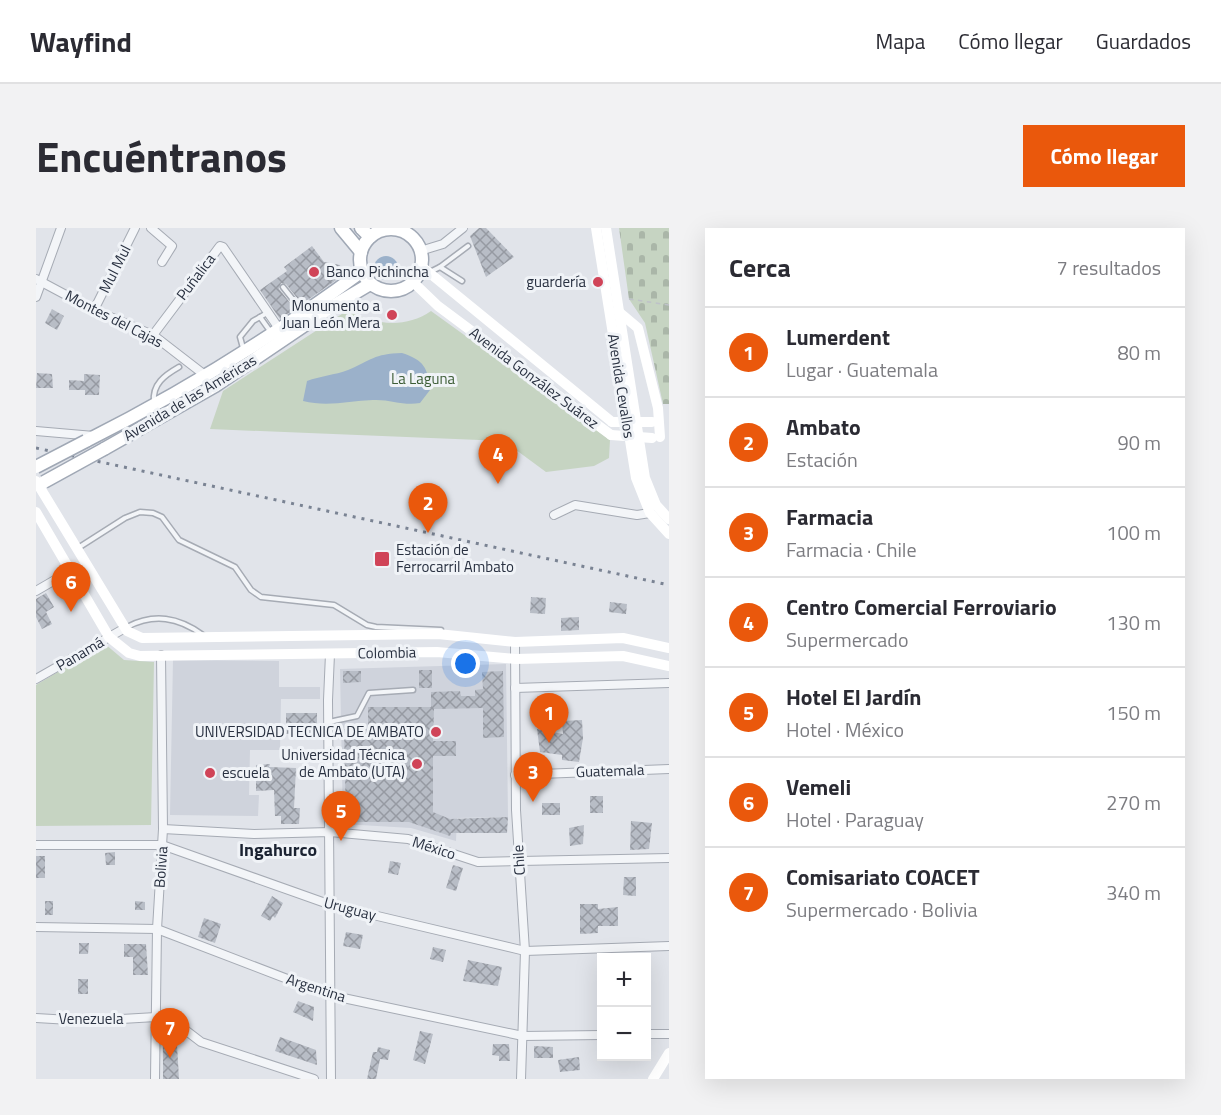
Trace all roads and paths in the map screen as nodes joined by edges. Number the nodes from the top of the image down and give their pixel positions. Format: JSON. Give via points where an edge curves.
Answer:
{"nodes":[{"id":1,"x":61,"y":228,"type":"edge"},
{"id":2,"x":135,"y":228,"type":"edge"},
{"id":3,"x":151,"y":228,"type":"edge"},
{"id":4,"x":340,"y":228,"type":"edge"},
{"id":5,"x":463,"y":228,"type":"edge"},
{"id":6,"x":596,"y":228,"type":"edge"},
{"id":7,"x":606,"y":228,"type":"edge"},
{"id":8,"x":393,"y":229,"type":"edge"},
{"id":9,"x":365,"y":233,"type":"edge"},
{"id":10,"x":468,"y":246,"type":"dead end"},
{"id":11,"x":420,"y":251,"type":"junction"},
{"id":12,"x":360,"y":252,"type":"junction"},
{"id":13,"x":162,"y":262,"type":"dead end"},
{"id":14,"x":440,"y":267,"type":"junction"},
{"id":15,"x":424,"y":270,"type":"junction"},
{"id":16,"x":361,"y":272,"type":"junction"},
{"id":17,"x":39,"y":281,"type":"edge"},
{"id":18,"x":462,"y":281,"type":"dead end"},
{"id":19,"x":413,"y":282,"type":"junction"},
{"id":20,"x":370,"y":284,"type":"junction"},
{"id":21,"x":283,"y":287,"type":"dead end"},
{"id":22,"x":36,"y":297,"type":"edge"},
{"id":23,"x":629,"y":298,"type":"dead end"},
{"id":24,"x":669,"y":305,"type":"edge"},
{"id":25,"x":94,"y":310,"type":"junction"},
{"id":26,"x":268,"y":312,"type":"junction"},
{"id":27,"x":619,"y":312,"type":"junction"},
{"id":28,"x":304,"y":315,"type":"junction"},
{"id":29,"x":260,"y":317,"type":"junction"},
{"id":30,"x":276,"y":332,"type":"junction"},
{"id":31,"x":153,"y":335,"type":"junction"},
{"id":32,"x":246,"y":351,"type":"junction"},
{"id":33,"x":178,"y":367,"type":"dead end"},
{"id":34,"x":206,"y":376,"type":"junction"},
{"id":35,"x":215,"y":387,"type":"junction"},
{"id":36,"x":156,"y":405,"type":"junction"},
{"id":37,"x":601,"y":413,"type":"junction"},
{"id":38,"x":660,"y":421,"type":"edge"},
{"id":39,"x":594,"y":424,"type":"junction"},
{"id":40,"x":36,"y":431,"type":"edge"},
{"id":41,"x":660,"y":437,"type":"edge"},
{"id":42,"x":91,"y":439,"type":"junction"},
{"id":43,"x":36,"y":467,"type":"edge"},
{"id":44,"x":38,"y":483,"type":"edge"},
{"id":45,"x":36,"y":512,"type":"edge"},
{"id":46,"x":650,"y":513,"type":"junction"},
{"id":47,"x":554,"y":515,"type":"dead end"},
{"id":48,"x":669,"y":519,"type":"edge"},
{"id":49,"x":669,"y":534,"type":"edge"},
{"id":50,"x":78,"y":548,"type":"junction"},
{"id":51,"x":72,"y":570,"type":"junction"},
{"id":52,"x":36,"y":591,"type":"edge"},
{"id":53,"x":125,"y":628,"type":"junction"},
{"id":54,"x":447,"y":635,"type":"junction"},
{"id":55,"x":109,"y":637,"type":"junction"},
{"id":56,"x":206,"y":637,"type":"junction"},
{"id":57,"x":515,"y":642,"type":"junction"},
{"id":58,"x":669,"y":648,"type":"edge"},
{"id":59,"x":330,"y":654,"type":"junction"},
{"id":60,"x":161,"y":655,"type":"junction"},
{"id":61,"x":516,"y":659,"type":"junction"},
{"id":62,"x":669,"y":666,"type":"edge"},
{"id":63,"x":36,"y":679,"type":"edge"},
{"id":64,"x":669,"y":682,"type":"edge"},
{"id":65,"x":515,"y":688,"type":"junction"},
{"id":66,"x":413,"y":690,"type":"dead end"},
{"id":67,"x":328,"y":722,"type":"junction"},
{"id":68,"x":669,"y":769,"type":"edge"},
{"id":69,"x":516,"y":775,"type":"junction"},
{"id":70,"x":163,"y":829,"type":"junction"},
{"id":71,"x":330,"y":832,"type":"junction"},
{"id":72,"x":36,"y":845,"type":"edge"},
{"id":73,"x":162,"y":845,"type":"junction"},
{"id":74,"x":669,"y":858,"type":"edge"},
{"id":75,"x":520,"y":863,"type":"junction"},
{"id":76,"x":331,"y":905,"type":"junction"},
{"id":77,"x":36,"y":927,"type":"edge"},
{"id":78,"x":157,"y":929,"type":"junction"},
{"id":79,"x":669,"y":946,"type":"edge"},
{"id":80,"x":525,"y":951,"type":"junction"},
{"id":81,"x":328,"y":995,"type":"junction"},
{"id":82,"x":156,"y":1017,"type":"junction"},
{"id":83,"x":36,"y":1018,"type":"edge"},
{"id":84,"x":651,"y":1034,"type":"edge"},
{"id":85,"x":669,"y":1034,"type":"edge"},
{"id":86,"x":597,"y":1035,"type":"edge"},
{"id":87,"x":523,"y":1036,"type":"junction"},
{"id":88,"x":669,"y":1053,"type":"edge"},
{"id":89,"x":155,"y":1079,"type":"edge"},
{"id":90,"x":314,"y":1079,"type":"edge"},
{"id":91,"x":331,"y":1079,"type":"edge"},
{"id":92,"x":521,"y":1079,"type":"edge"},
{"id":93,"x":653,"y":1079,"type":"edge"}],
"edges":[{"from":1,"to":17,"type":"street"},
{"from":2,"to":25,"type":"street","name":"Mul Mul"},
{"from":3,"to":13,"type":"street","via":[[172,246]]},
{"from":4,"to":12,"type":"main road"},
{"from":5,"to":11,"type":"street","via":[[443,244]]},
{"from":6,"to":46,"type":"main road","name":"Avenida Cevallos","via":[[636,478]]},
{"from":7,"to":27,"type":"main road","name":"Avenida Cevallos"},
{"from":8,"to":9,"type":"main road"},
{"from":8,"to":11,"type":"main road","via":[[410,236]]},
{"from":9,"to":12,"type":"main road"},
{"from":10,"to":14,"type":"lane"},
{"from":11,"to":15,"type":"main road"},
{"from":12,"to":16,"type":"main road"},
{"from":14,"to":15,"type":"lane"},
{"from":14,"to":18,"type":"lane"},
{"from":15,"to":19,"type":"main road"},
{"from":15,"to":37,"type":"main road","name":"Avenida González Suárez"},
{"from":16,"to":20,"type":"main road"},
{"from":16,"to":28,"type":"main road","name":"Avenida de las Américas"},
{"from":17,"to":22,"type":"street"},
{"from":17,"to":25,"type":"street","name":"Montes del Cajas"},
{"from":19,"to":20,"type":"main road","via":[[388,292]]},
{"from":19,"to":39,"type":"main road","name":"Avenida González Suárez","via":[[438,306]]},
{"from":20,"to":35,"type":"main road","name":"Avenida de las Américas"},
{"from":21,"to":28,"type":"lane"},
{"from":23,"to":24,"type":"path"},
{"from":25,"to":31,"type":"street","name":"Montes del Cajas"},
{"from":26,"to":29,"type":"lane"},
{"from":26,"to":30,"type":"street","name":"Puñalica"},
{"from":26,"to":31,"type":"street","name":"Puñalica","via":[[220,246]]},
{"from":27,"to":38,"type":"main road","via":[[638,328]]},
{"from":27,"to":48,"type":"main road","name":"Avenida Cevallos","via":[[645,478],[656,505]]},
{"from":28,"to":30,"type":"main road","name":"Avenida de las Américas"},
{"from":29,"to":30,"type":"lane"},
{"from":29,"to":32,"type":"lane","via":[[240,337],[239,343]]},
{"from":30,"to":32,"type":"main road","name":"Avenida de las Américas"},
{"from":31,"to":34,"type":"street","name":"Montes del Cajas"},
{"from":32,"to":34,"type":"main road","name":"Avenida de las Américas"},
{"from":33,"to":36,"type":"lane","via":[[157,385],[153,393]]},
{"from":34,"to":35,"type":"street","name":"Montes del Cajas"},
{"from":34,"to":36,"type":"main road","name":"Avenida de las Américas"},
{"from":35,"to":44,"type":"main road","name":"Avenida de las Américas","bridge":true},
{"from":36,"to":42,"type":"main road","name":"Avenida de las Américas"},
{"from":37,"to":38,"type":"main road","name":"Avenida González Suárez","bridge":true,"via":[[612,422]]},
{"from":37,"to":39,"type":"main road"},
{"from":38,"to":41,"type":"main road"},
{"from":39,"to":41,"type":"main road","name":"Avenida González Suárez","bridge":true,"via":[[611,435]]},
{"from":40,"to":42,"type":"street"},
{"from":42,"to":43,"type":"main road","name":"Avenida de las Américas","bridge":true},
{"from":44,"to":50,"type":"main road"},
{"from":45,"to":51,"type":"main road"},
{"from":46,"to":47,"type":"street","via":[[637,515],[576,505]]},
{"from":46,"to":49,"type":"main road","name":"Avenida Cevallos"},
{"from":50,"to":53,"type":"main road"},
{"from":50,"to":54,"type":"lane","via":[[133,515],[153,513],[162,517],[179,540],[235,567],[261,597],[334,605],[367,625],[430,627]]},
{"from":51,"to":52,"type":"street"},
{"from":51,"to":55,"type":"main road"},
{"from":53,"to":55,"type":"street","name":"Panamá"},
{"from":53,"to":56,"type":"main road","name":"Colombia","via":[[142,638]]},
{"from":53,"to":56,"type":"lane","via":[[142,620],[168,617]]},
{"from":54,"to":56,"type":"main road","name":"Colombia"},
{"from":54,"to":57,"type":"main road","name":"Colombia"},
{"from":55,"to":60,"type":"main road","name":"Colombia","via":[[129,653]]},
{"from":55,"to":63,"type":"street","name":"Panamá"},
{"from":57,"to":58,"type":"main road","name":"Colombia","via":[[623,638]]},
{"from":57,"to":61,"type":"street","name":"Chile"},
{"from":59,"to":60,"type":"main road","name":"Colombia"},
{"from":59,"to":61,"type":"main road","name":"Colombia","via":[[437,652]]},
{"from":59,"to":67,"type":"street"},
{"from":60,"to":70,"type":"street","name":"Bolivia"},
{"from":61,"to":62,"type":"main road","name":"Colombia","via":[[623,656]]},
{"from":61,"to":65,"type":"street","name":"Chile"},
{"from":64,"to":65,"type":"street"},
{"from":65,"to":69,"type":"street","name":"Chile"},
{"from":66,"to":67,"type":"lane","via":[[374,691],[357,716]]},
{"from":67,"to":71,"type":"street"},
{"from":68,"to":69,"type":"street","name":"Guatemala"},
{"from":69,"to":75,"type":"street","name":"Chile"},
{"from":70,"to":71,"type":"street","name":"México","via":[[255,834]]},
{"from":70,"to":73,"type":"street","name":"Bolivia"},
{"from":71,"to":75,"type":"street","name":"México","via":[[408,839],[478,862]]},
{"from":71,"to":76,"type":"street"},
{"from":72,"to":73,"type":"street","name":"Uruguay"},
{"from":73,"to":76,"type":"street","name":"Uruguay"},
{"from":73,"to":78,"type":"street","name":"Bolivia"},
{"from":74,"to":75,"type":"street","name":"México"},
{"from":75,"to":80,"type":"street","name":"Chile"},
{"from":76,"to":80,"type":"street","name":"Uruguay"},
{"from":76,"to":81,"type":"street"},
{"from":77,"to":78,"type":"street","name":"Argentina"},
{"from":78,"to":81,"type":"street","name":"Argentina"},
{"from":78,"to":82,"type":"street","name":"Bolivia"},
{"from":79,"to":80,"type":"street","name":"Uruguay"},
{"from":80,"to":87,"type":"street","name":"Chile"},
{"from":81,"to":87,"type":"street","name":"Argentina"},
{"from":81,"to":91,"type":"street"},
{"from":82,"to":83,"type":"street","name":"Venezuela","via":[[87,1021]]},
{"from":82,"to":89,"type":"street","name":"Bolivia"},
{"from":82,"to":90,"type":"street","name":"Venezuela","via":[[184,1029],[201,1042]]},
{"from":84,"to":85,"type":"street"},
{"from":86,"to":87,"type":"street","name":"Argentina"},
{"from":87,"to":92,"type":"street","name":"Chile"},
{"from":88,"to":93,"type":"main road"}]}
